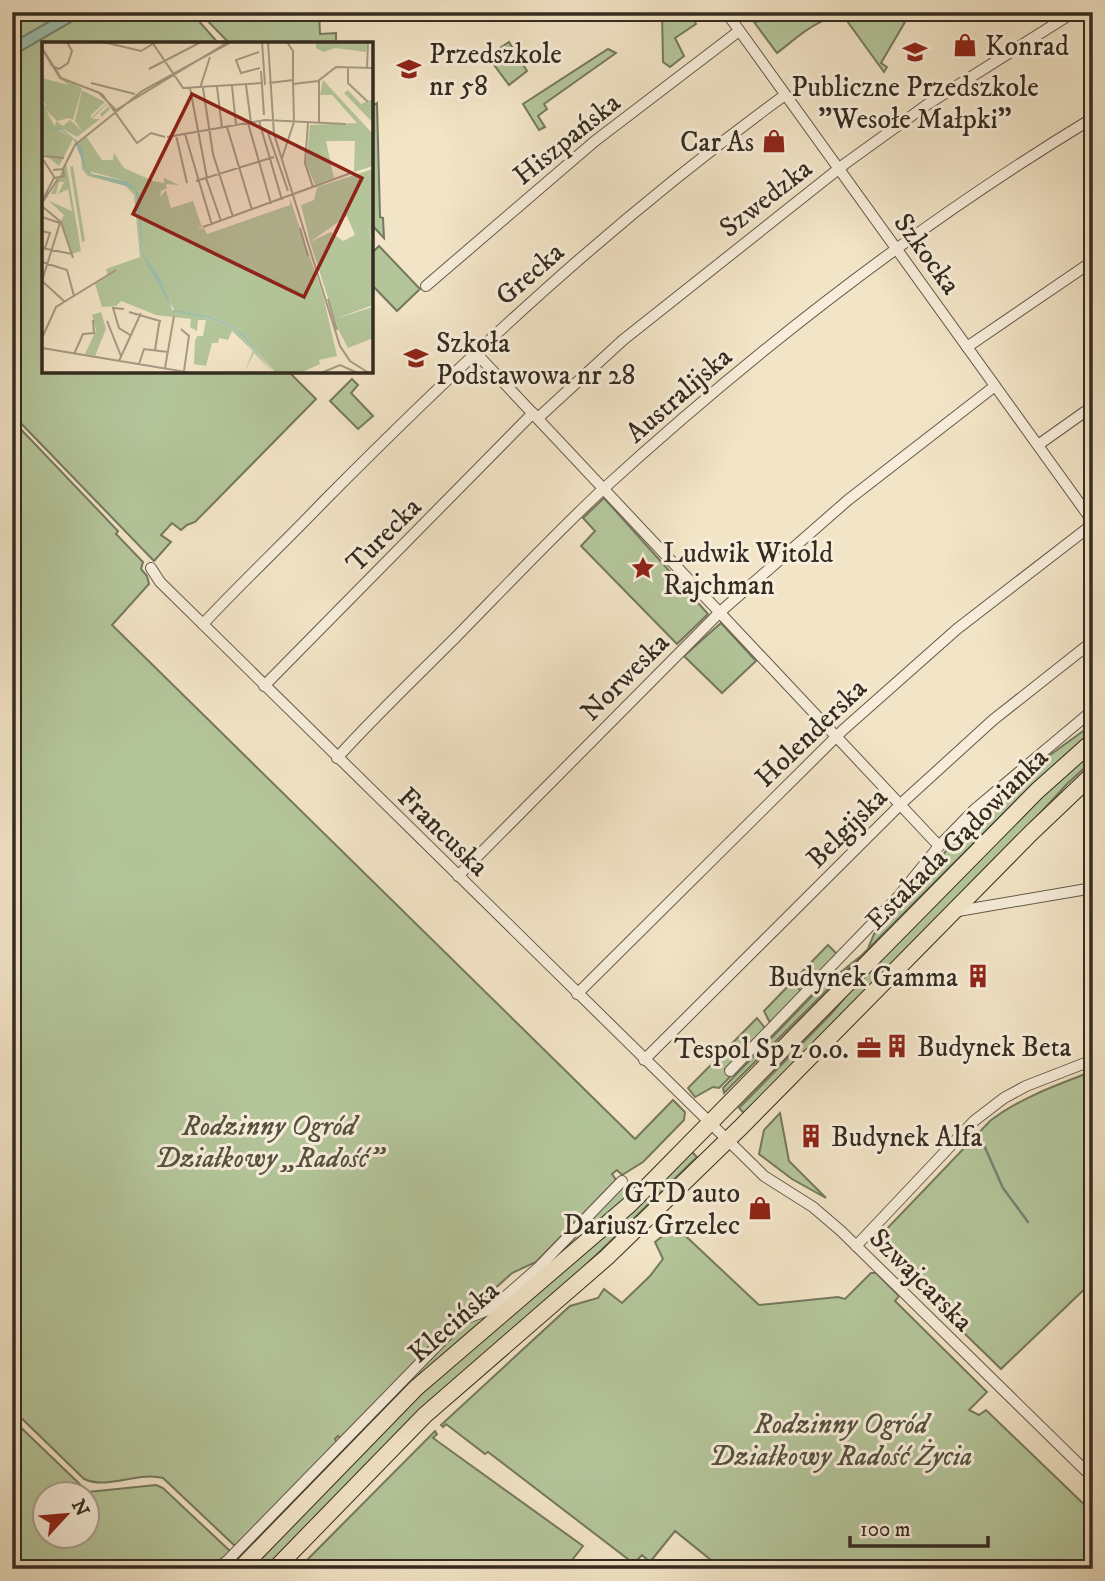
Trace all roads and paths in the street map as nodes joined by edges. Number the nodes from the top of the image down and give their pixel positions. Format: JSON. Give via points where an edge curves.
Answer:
{"nodes":[{"id":1,"x":726,"y":12,"type":"edge"},
{"id":2,"x":1073,"y":12,"type":"edge"},
{"id":3,"x":739,"y":31,"type":"junction"},
{"id":4,"x":785,"y":95,"type":"junction"},
{"id":5,"x":1093,"y":118,"type":"edge"},
{"id":6,"x":839,"y":168,"type":"junction"},
{"id":7,"x":896,"y":249,"type":"junction"},
{"id":8,"x":1093,"y":261,"type":"edge"},
{"id":9,"x":426,"y":286,"type":"dead end"},
{"id":10,"x":967,"y":347,"type":"junction"},
{"id":11,"x":475,"y":352,"type":"junction"},
{"id":12,"x":995,"y":386,"type":"junction"},
{"id":13,"x":1093,"y":406,"type":"edge"},
{"id":14,"x":536,"y":416,"type":"junction"},
{"id":15,"x":1038,"y":445,"type":"junction"},
{"id":16,"x":604,"y":489,"type":"junction"},
{"id":17,"x":1093,"y":523,"type":"edge"},
{"id":18,"x":151,"y":568,"type":"dead end"},
{"id":19,"x":720,"y":612,"type":"junction"},
{"id":20,"x":203,"y":624,"type":"junction"},
{"id":21,"x":1093,"y":641,"type":"edge"},
{"id":22,"x":264,"y":686,"type":"junction"},
{"id":23,"x":1093,"y":710,"type":"edge"},
{"id":24,"x":835,"y":737,"type":"junction"},
{"id":25,"x":1093,"y":741,"type":"edge"},
{"id":26,"x":337,"y":758,"type":"junction"},
{"id":27,"x":1093,"y":774,"type":"edge"},
{"id":28,"x":900,"y":805,"type":"junction"},
{"id":29,"x":939,"y":846,"type":"junction"},
{"id":30,"x":458,"y":876,"type":"junction"},
{"id":31,"x":1093,"y":888,"type":"edge"},
{"id":32,"x":951,"y":913,"type":"junction"},
{"id":33,"x":577,"y":994,"type":"junction"},
{"id":34,"x":644,"y":1060,"type":"junction"},
{"id":35,"x":1093,"y":1060,"type":"edge"},
{"id":36,"x":730,"y":1071,"type":"dead end"},
{"id":37,"x":710,"y":1123,"type":"junction"},
{"id":38,"x":727,"y":1140,"type":"junction"},
{"id":39,"x":622,"y":1181,"type":"dead end"},
{"id":40,"x":856,"y":1246,"type":"junction"},
{"id":41,"x":1093,"y":1478,"type":"edge"},
{"id":42,"x":217,"y":1569,"type":"edge"},
{"id":43,"x":240,"y":1569,"type":"edge"},
{"id":44,"x":275,"y":1569,"type":"edge"}],
"edges":[{"from":1,"to":3,"type":"street","name":"Szkocka"},
{"from":2,"to":6,"type":"street","name":"Szwedzka","via":[[928,104]]},
{"from":3,"to":4,"type":"street","name":"Szkocka"},
{"from":3,"to":9,"type":"street","name":"Hiszpańska","via":[[595,141]]},
{"from":4,"to":6,"type":"street","name":"Szkocka"},
{"from":4,"to":11,"type":"street","name":"Grecka","via":[[622,222]]},
{"from":5,"to":7,"type":"street","name":"Australijska"},
{"from":6,"to":7,"type":"street","name":"Szkocka"},
{"from":6,"to":14,"type":"street","name":"Szwedzka","via":[[623,340]]},
{"from":7,"to":10,"type":"street","name":"Szkocka"},
{"from":7,"to":16,"type":"street","name":"Australijska","via":[[735,374]]},
{"from":8,"to":10,"type":"street"},
{"from":10,"to":12,"type":"street","name":"Szkocka"},
{"from":11,"to":14,"type":"street"},
{"from":11,"to":20,"type":"street","name":"Grecka"},
{"from":12,"to":15,"type":"street","name":"Szkocka"},
{"from":12,"to":19,"type":"street","name":"Norweska","via":[[848,500]]},
{"from":13,"to":15,"type":"street"},
{"from":14,"to":16,"type":"street"},
{"from":14,"to":22,"type":"street","name":"Turecka"},
{"from":15,"to":17,"type":"street","name":"Szkocka"},
{"from":16,"to":19,"type":"street"},
{"from":16,"to":26,"type":"street","name":"Australijska"},
{"from":17,"to":24,"type":"street","name":"Holenderska","via":[[957,629]]},
{"from":18,"to":20,"type":"street","name":"Francuska"},
{"from":19,"to":24,"type":"street"},
{"from":19,"to":30,"type":"street","name":"Norweska"},
{"from":20,"to":22,"type":"street","name":"Francuska"},
{"from":21,"to":28,"type":"street","name":"Belgijska","via":[[993,720]]},
{"from":22,"to":26,"type":"street","name":"Francuska"},
{"from":23,"to":29,"type":"street","via":[[1013,775]]},
{"from":24,"to":28,"type":"street"},
{"from":24,"to":33,"type":"street","name":"Holenderska"},
{"from":25,"to":37,"type":"main road","name":"Estakada Gądowianka","via":[[1027,801]]},
{"from":26,"to":30,"type":"street","name":"Francuska"},
{"from":27,"to":32,"type":"main road","name":"Estakada Gądowianka"},
{"from":28,"to":29,"type":"street"},
{"from":28,"to":34,"type":"street","name":"Belgijska"},
{"from":29,"to":36,"type":"street","via":[[898,897]]},
{"from":30,"to":33,"type":"street","name":"Francuska"},
{"from":31,"to":32,"type":"street"},
{"from":32,"to":38,"type":"main road","name":"Estakada Gądowianka"},
{"from":33,"to":34,"type":"street","name":"Francuska"},
{"from":34,"to":37,"type":"street","name":"Francuska"},
{"from":35,"to":40,"type":"street","via":[[1026,1086],[974,1121]]},
{"from":37,"to":38,"type":"street","name":"Szwajcarska"},
{"from":37,"to":43,"type":"main road","name":"Klecińska","via":[[594,1236],[416,1388]]},
{"from":38,"to":40,"type":"street","name":"Szwajcarska","via":[[764,1176],[813,1207]]},
{"from":38,"to":44,"type":"main road","name":"Klecińska","via":[[607,1257],[425,1415]]},
{"from":39,"to":42,"type":"street","via":[[491,1310],[462,1320]]},
{"from":40,"to":41,"type":"street","name":"Szwajcarska"}]}
